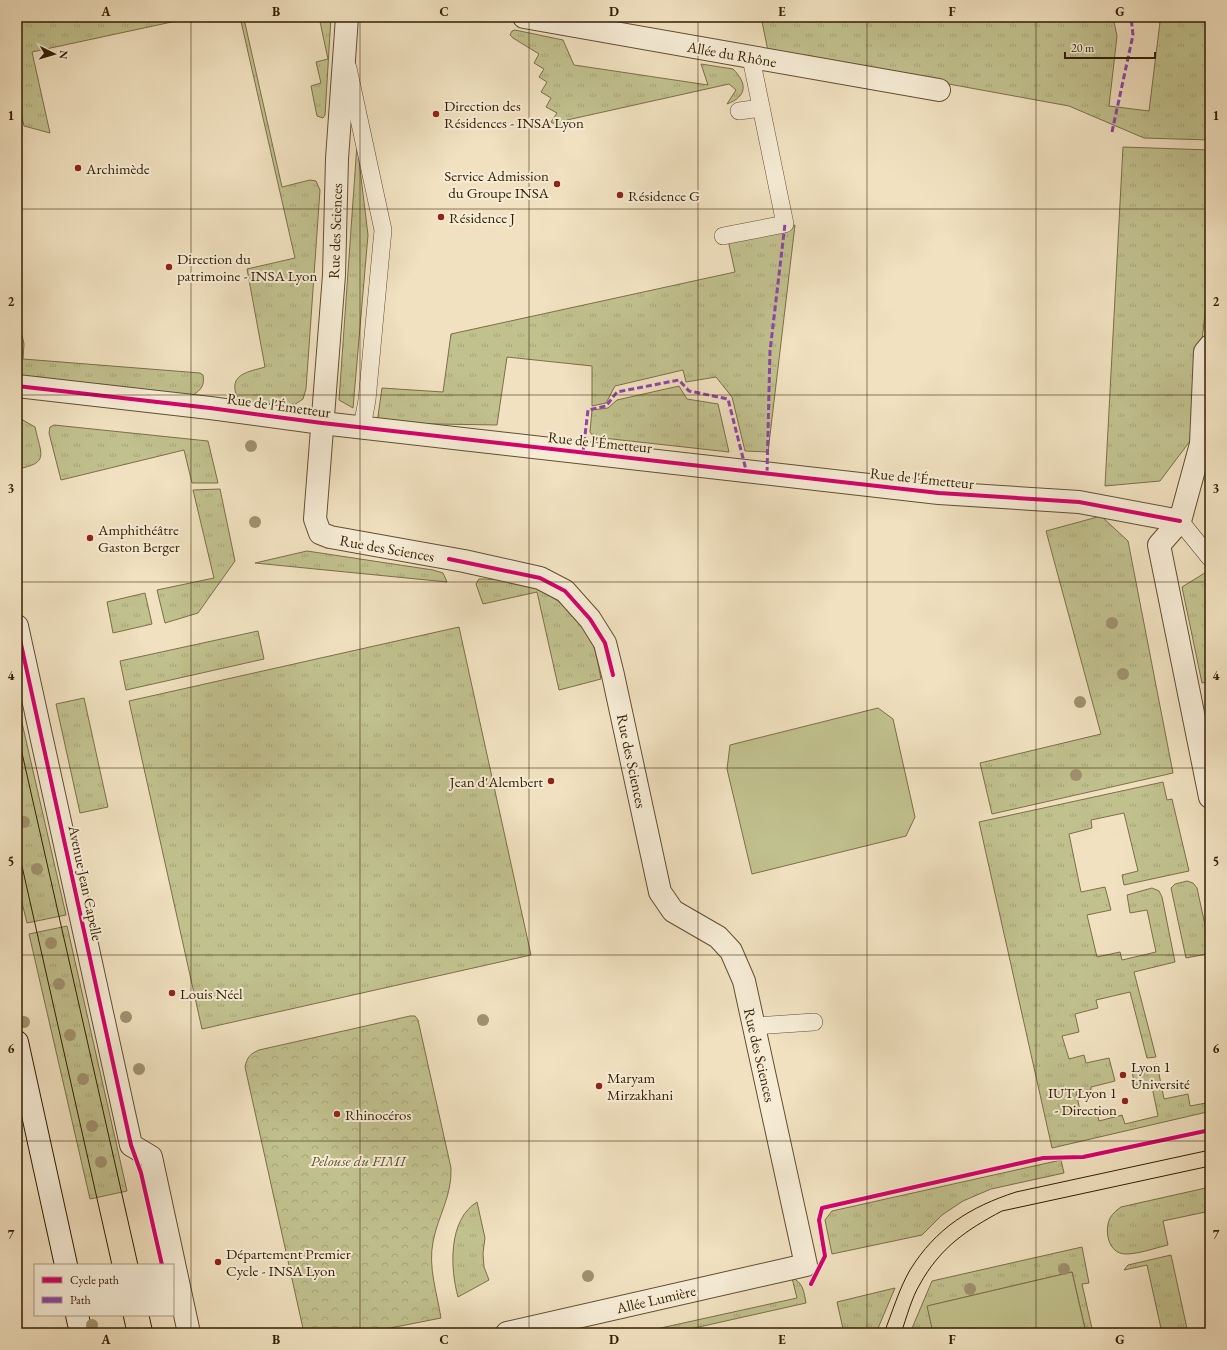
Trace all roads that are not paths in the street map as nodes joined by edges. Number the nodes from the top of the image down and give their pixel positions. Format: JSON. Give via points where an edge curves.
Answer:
{"nodes":[{"id":1,"x":347,"y":17,"type":"edge"},
{"id":2,"x":524,"y":17,"type":"edge"},
{"id":3,"x":345,"y":53,"type":"junction"},
{"id":4,"x":751,"y":58,"type":"junction"},
{"id":5,"x":939,"y":90,"type":"dead end"},
{"id":6,"x":761,"y":108,"type":"junction"},
{"id":7,"x":739,"y":111,"type":"dead end"},
{"id":8,"x":723,"y":236,"type":"dead end"},
{"id":9,"x":1210,"y":346,"type":"edge"},
{"id":10,"x":17,"y":386,"type":"edge"},
{"id":11,"x":322,"y":423,"type":"junction"},
{"id":12,"x":362,"y":427,"type":"junction"},
{"id":13,"x":1180,"y":521,"type":"junction"},
{"id":14,"x":1210,"y":558,"type":"edge"},
{"id":15,"x":17,"y":626,"type":"edge"},
{"id":16,"x":1210,"y":797,"type":"edge"},
{"id":17,"x":814,"y":1022,"type":"dead end"},
{"id":18,"x":754,"y":1026,"type":"junction"},
{"id":19,"x":17,"y":1042,"type":"edge"},
{"id":20,"x":66,"y":1264,"type":"edge"},
{"id":21,"x":806,"y":1265,"type":"joint"},
{"id":22,"x":77,"y":1316,"type":"edge"},
{"id":23,"x":81,"y":1333,"type":"edge"},
{"id":24,"x":190,"y":1333,"type":"edge"},
{"id":25,"x":506,"y":1333,"type":"edge"}],
"edges":[{"from":1,"to":3,"type":"street","name":"Rue des Sciences"},
{"from":2,"to":4,"type":"street","name":"Allée du Rhône"},
{"from":3,"to":11,"type":"street","name":"Rue des Sciences","via":[[334,276]]},
{"from":3,"to":12,"type":"lane","via":[[383,230],[367,400]]},
{"from":4,"to":5,"type":"street","name":"Allée du Rhône"},
{"from":4,"to":6,"type":"lane"},
{"from":6,"to":7,"type":"lane"},
{"from":6,"to":8,"type":"lane","via":[[785,224]]},
{"from":9,"to":13,"type":"street","via":[[1205,352],[1201,444]]},
{"from":10,"to":11,"type":"street","name":"Rue de l'Émetteur"},
{"from":11,"to":12,"type":"street","name":"Rue de l'Émetteur"},
{"from":11,"to":18,"type":"street","name":"Rue des Sciences","via":[[314,519],[320,533],[540,578],[565,591],[590,619],[605,643],[660,892],[673,911],[718,937],[731,951],[744,981]]},
{"from":12,"to":13,"type":"street","name":"Rue de l'Émetteur","via":[[939,493],[1079,502]]},
{"from":13,"to":14,"type":"lane"},
{"from":13,"to":16,"type":"street","via":[[1159,545]]},
{"from":15,"to":24,"type":"street","name":"Avenue Jean Capelle","via":[[131,1145],[150,1157]]},
{"from":17,"to":18,"type":"lane"},
{"from":18,"to":21,"type":"street","name":"Rue des Sciences"},
{"from":19,"to":20,"type":"street"},
{"from":21,"to":25,"type":"street","name":"Allée Lumière"},
{"from":22,"to":23,"type":"street"}]}
